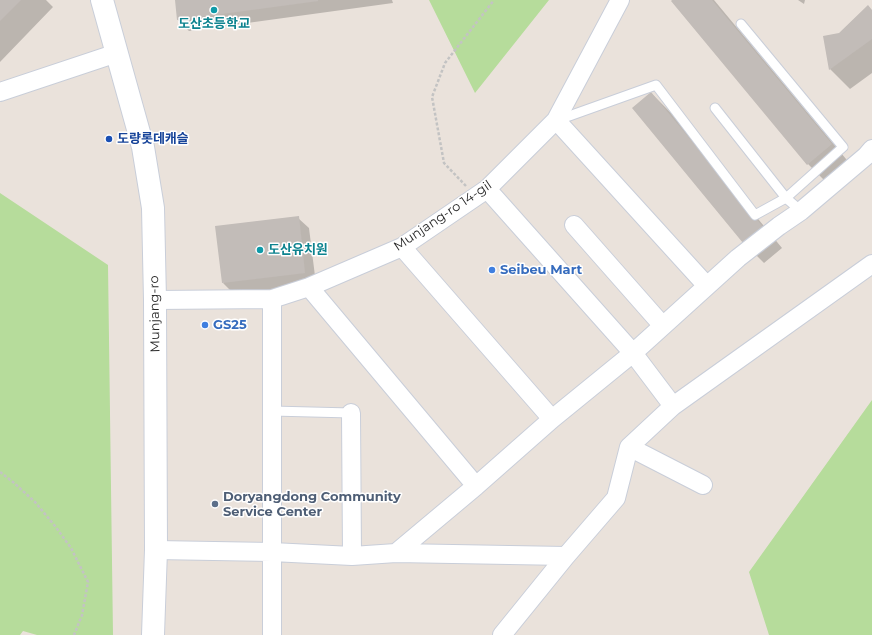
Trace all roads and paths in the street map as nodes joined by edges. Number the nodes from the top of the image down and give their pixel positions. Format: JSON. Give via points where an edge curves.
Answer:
{"nodes":[{"id":1,"x":102,"y":0,"type":"edge"},
{"id":2,"x":494,"y":0,"type":"edge"},
{"id":3,"x":620,"y":0,"type":"edge"},
{"id":4,"x":741,"y":24,"type":"dead end"},
{"id":5,"x":117,"y":53,"type":"junction"},
{"id":6,"x":0,"y":92,"type":"edge"},
{"id":7,"x":715,"y":108,"type":"dead end"},
{"id":8,"x":556,"y":120,"type":"junction"},
{"id":9,"x":870,"y":156,"type":"edge"},
{"id":10,"x":482,"y":193,"type":"junction"},
{"id":11,"x":786,"y":198,"type":"junction"},
{"id":12,"x":801,"y":211,"type":"junction"},
{"id":13,"x":574,"y":225,"type":"dead end"},
{"id":14,"x":402,"y":247,"type":"junction"},
{"id":15,"x":872,"y":264,"type":"edge"},
{"id":16,"x":707,"y":286,"type":"junction"},
{"id":17,"x":309,"y":287,"type":"junction"},
{"id":18,"x":272,"y":299,"type":"junction"},
{"id":19,"x":155,"y":300,"type":"junction"},
{"id":20,"x":663,"y":326,"type":"junction"},
{"id":21,"x":633,"y":353,"type":"junction"},
{"id":22,"x":673,"y":406,"type":"junction"},
{"id":23,"x":272,"y":411,"type":"junction"},
{"id":24,"x":351,"y":413,"type":"joint"},
{"id":25,"x":552,"y":419,"type":"junction"},
{"id":26,"x":629,"y":447,"type":"junction"},
{"id":27,"x":0,"y":472,"type":"edge"},
{"id":28,"x":476,"y":486,"type":"junction"},
{"id":29,"x":703,"y":486,"type":"dead end"},
{"id":30,"x":156,"y":550,"type":"junction"},
{"id":31,"x":272,"y":552,"type":"junction"},
{"id":32,"x":396,"y":553,"type":"junction"},
{"id":33,"x":352,"y":556,"type":"junction"},
{"id":34,"x":566,"y":556,"type":"junction"},
{"id":35,"x":74,"y":635,"type":"edge"},
{"id":36,"x":153,"y":635,"type":"edge"},
{"id":37,"x":272,"y":635,"type":"edge"},
{"id":38,"x":502,"y":635,"type":"edge"}],
"edges":[{"from":1,"to":5,"type":"street","name":"Munjang-ro"},
{"from":2,"to":10,"type":"path","via":[[445,63],[432,97],[444,163]]},
{"from":3,"to":8,"type":"street","name":"Munjang-ro 14-gil"},
{"from":4,"to":11,"type":"lane","via":[[843,147]]},
{"from":5,"to":6,"type":"street"},
{"from":5,"to":19,"type":"street","name":"Munjang-ro","via":[[143,147],[153,208]]},
{"from":7,"to":11,"type":"lane"},
{"from":8,"to":10,"type":"street","name":"Munjang-ro 14-gil"},
{"from":8,"to":11,"type":"lane","via":[[656,85],[755,215]]},
{"from":8,"to":16,"type":"street"},
{"from":9,"to":12,"type":"street"},
{"from":10,"to":14,"type":"street","name":"Munjang-ro 14-gil"},
{"from":10,"to":21,"type":"street"},
{"from":11,"to":12,"type":"lane"},
{"from":12,"to":16,"type":"street","via":[[738,258]]},
{"from":13,"to":20,"type":"street"},
{"from":14,"to":17,"type":"street","name":"Munjang-ro 14-gil"},
{"from":14,"to":25,"type":"street"},
{"from":15,"to":22,"type":"street"},
{"from":16,"to":20,"type":"street"},
{"from":17,"to":18,"type":"street","name":"Munjang-ro 14-gil"},
{"from":17,"to":28,"type":"street"},
{"from":18,"to":19,"type":"street","name":"Munjang-ro 14-gil"},
{"from":18,"to":23,"type":"street"},
{"from":19,"to":30,"type":"street","name":"Munjang-ro"},
{"from":20,"to":21,"type":"street"},
{"from":21,"to":22,"type":"street"},
{"from":21,"to":25,"type":"street"},
{"from":22,"to":26,"type":"street"},
{"from":23,"to":24,"type":"lane"},
{"from":23,"to":31,"type":"street"},
{"from":24,"to":33,"type":"street"},
{"from":25,"to":28,"type":"street"},
{"from":26,"to":29,"type":"street"},
{"from":26,"to":34,"type":"street","via":[[616,498]]},
{"from":27,"to":35,"type":"path","via":[[35,502],[55,526],[71,548],[88,582],[82,615]]},
{"from":28,"to":32,"type":"street"},
{"from":30,"to":31,"type":"street"},
{"from":30,"to":36,"type":"street","name":"Munjang-ro"},
{"from":31,"to":33,"type":"street"},
{"from":31,"to":37,"type":"street"},
{"from":32,"to":33,"type":"street"},
{"from":32,"to":34,"type":"street"},
{"from":34,"to":38,"type":"street"}]}
